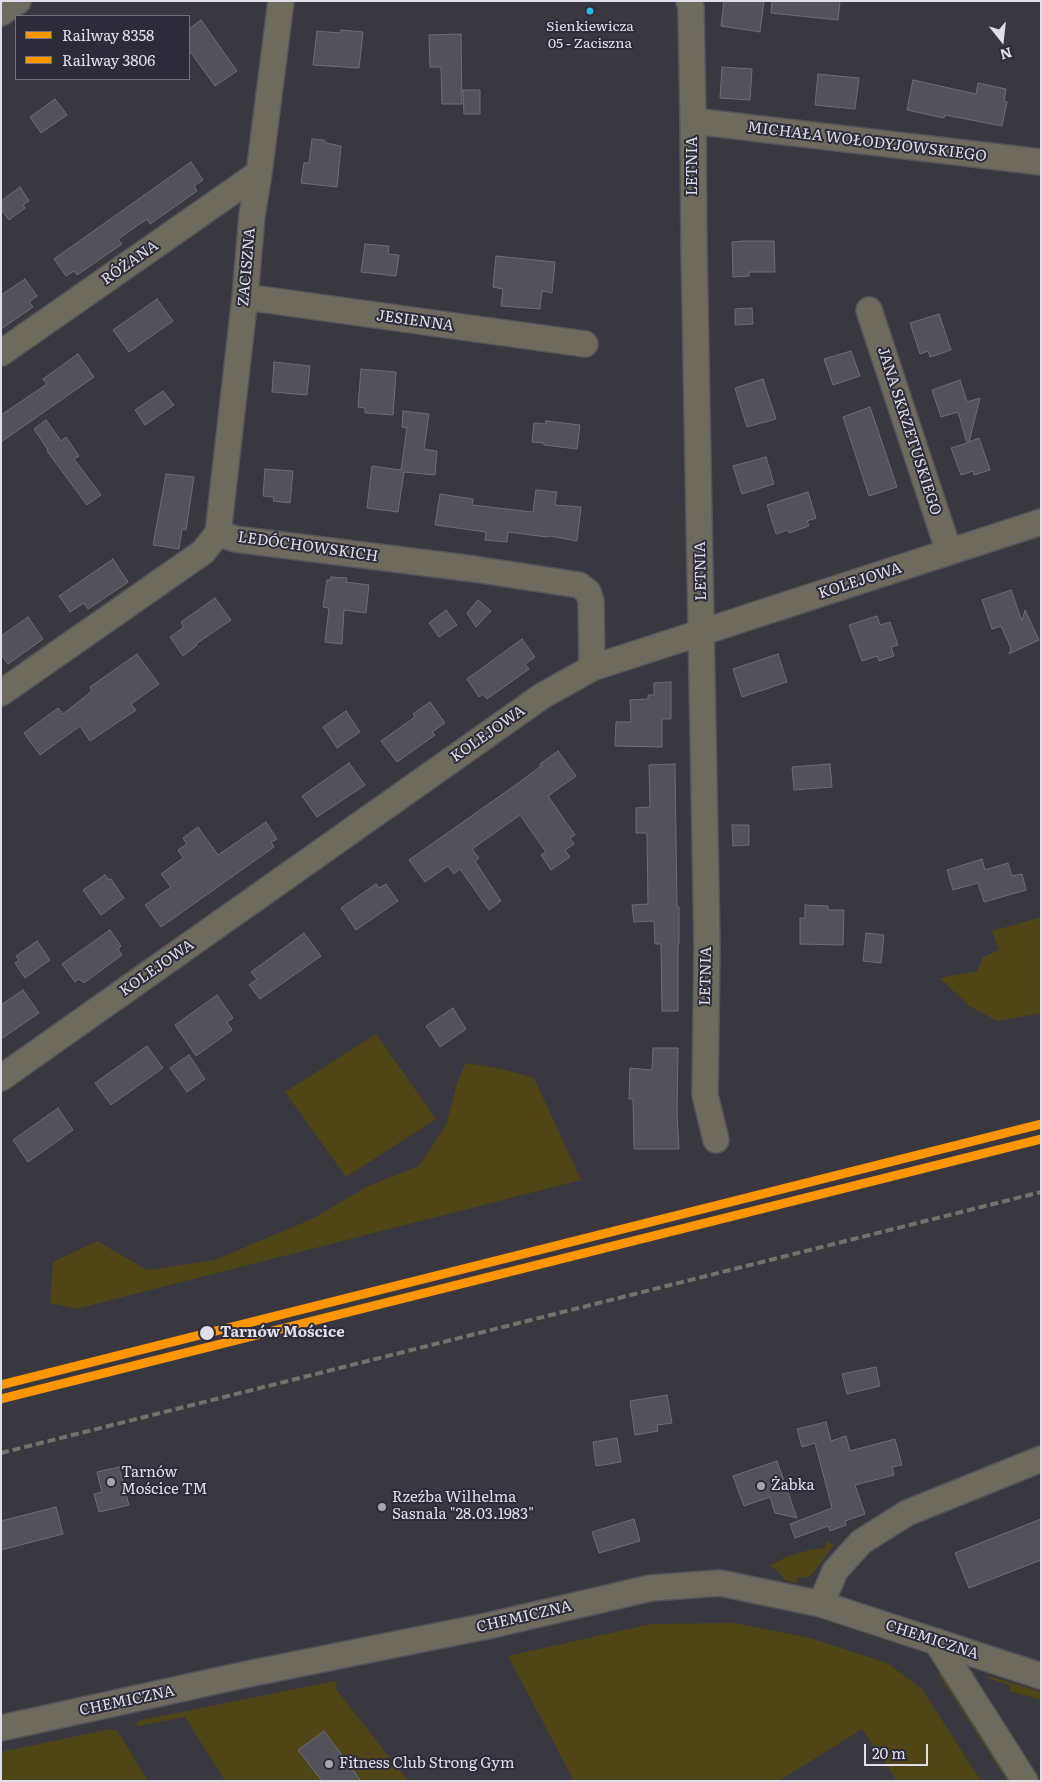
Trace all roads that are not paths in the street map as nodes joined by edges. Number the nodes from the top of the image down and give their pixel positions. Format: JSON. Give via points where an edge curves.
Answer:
{"nodes":[{"id":1,"x":18,"y":1,"type":"edge"},
{"id":2,"x":281,"y":1,"type":"edge"},
{"id":3,"x":689,"y":1,"type":"edge"},
{"id":4,"x":1,"y":13,"type":"edge"},
{"id":5,"x":693,"y":122,"type":"junction"},
{"id":6,"x":1041,"y":162,"type":"edge"},
{"id":7,"x":259,"y":172,"type":"junction"},
{"id":8,"x":245,"y":297,"type":"junction"},
{"id":9,"x":869,"y":310,"type":"dead end"},
{"id":10,"x":585,"y":344,"type":"dead end"},
{"id":11,"x":1,"y":353,"type":"edge"},
{"id":12,"x":1041,"y":522,"type":"edge"},
{"id":13,"x":218,"y":533,"type":"junction"},
{"id":14,"x":949,"y":552,"type":"junction"},
{"id":15,"x":702,"y":632,"type":"junction"},
{"id":16,"x":592,"y":668,"type":"junction"},
{"id":17,"x":1,"y":693,"type":"edge"},
{"id":18,"x":1,"y":1078,"type":"edge"},
{"id":19,"x":716,"y":1140,"type":"dead end"},
{"id":20,"x":1041,"y":1459,"type":"edge"},
{"id":21,"x":821,"y":1604,"type":"junction"},
{"id":22,"x":936,"y":1641,"type":"junction"},
{"id":23,"x":1041,"y":1676,"type":"edge"},
{"id":24,"x":1,"y":1728,"type":"edge"},
{"id":25,"x":1025,"y":1781,"type":"edge"}],
"edges":[{"from":1,"to":4,"type":"street"},
{"from":2,"to":7,"type":"street","name":"ZACISZNA"},
{"from":3,"to":5,"type":"street","name":"LETNIA"},
{"from":5,"to":6,"type":"street","name":"MICHAŁA WOŁODYJOWSKIEGO"},
{"from":5,"to":15,"type":"street","name":"LETNIA"},
{"from":7,"to":8,"type":"street","name":"ZACISZNA"},
{"from":7,"to":11,"type":"street","name":"RÓŻANA"},
{"from":8,"to":10,"type":"street","name":"JESIENNA"},
{"from":8,"to":13,"type":"street","name":"ZACISZNA"},
{"from":9,"to":14,"type":"street","name":"JANA SKRZETUSKIEGO"},
{"from":12,"to":14,"type":"street","name":"KOLEJOWA"},
{"from":13,"to":16,"type":"street","name":"LEDÓCHOWSKICH","via":[[235,539],[579,585],[588,592],[590,601]]},
{"from":13,"to":17,"type":"street","name":"LEDÓCHOWSKICH","via":[[203,552]]},
{"from":14,"to":15,"type":"street","name":"KOLEJOWA"},
{"from":15,"to":16,"type":"street","name":"KOLEJOWA"},
{"from":15,"to":19,"type":"street","name":"LETNIA","via":[[707,946],[705,1095]]},
{"from":16,"to":18,"type":"street","name":"KOLEJOWA","via":[[542,696]]},
{"from":20,"to":21,"type":"street","via":[[907,1513],[861,1542],[834,1571]]},
{"from":21,"to":22,"type":"street","name":"CHEMICZNA"},
{"from":21,"to":24,"type":"street","name":"CHEMICZNA","via":[[720,1583],[651,1588],[487,1626]]},
{"from":22,"to":23,"type":"street","name":"CHEMICZNA"},
{"from":22,"to":25,"type":"street"}]}
